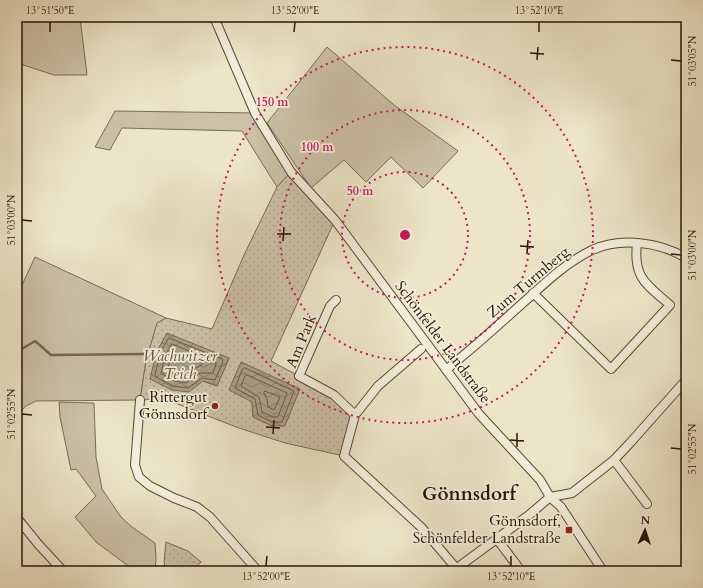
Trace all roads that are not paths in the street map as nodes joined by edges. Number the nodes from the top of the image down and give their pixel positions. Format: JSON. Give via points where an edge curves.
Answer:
{"nodes":[{"id":1,"x":214,"y":17,"type":"edge"},
{"id":2,"x":638,"y":243,"type":"junction"},
{"id":3,"x":686,"y":258,"type":"edge"},
{"id":4,"x":533,"y":293,"type":"junction"},
{"id":5,"x":336,"y":300,"type":"dead end"},
{"id":6,"x":422,"y":349,"type":"dead end"},
{"id":7,"x":446,"y":370,"type":"junction"},
{"id":8,"x":686,"y":380,"type":"edge"},
{"id":9,"x":140,"y":400,"type":"dead end"},
{"id":10,"x":355,"y":415,"type":"junction"},
{"id":11,"x":614,"y":460,"type":"junction"},
{"id":12,"x":550,"y":497,"type":"junction"},
{"id":13,"x":646,"y":504,"type":"dead end"},
{"id":14,"x":17,"y":518,"type":"edge"},
{"id":15,"x":497,"y":539,"type":"junction"},
{"id":16,"x":454,"y":570,"type":"edge"},
{"id":17,"x":63,"y":571,"type":"edge"},
{"id":18,"x":258,"y":571,"type":"edge"},
{"id":19,"x":521,"y":571,"type":"edge"},
{"id":20,"x":603,"y":571,"type":"edge"}],
"edges":[{"from":1,"to":7,"type":"street","name":"Schönfelder Landstraße","via":[[256,113],[292,172],[335,220]]},
{"from":2,"to":3,"type":"street","name":"Zum Turmberg","via":[[654,244]]},
{"from":2,"to":4,"type":"street","name":"Zum Turmberg","via":[[615,243],[593,249],[572,261]]},
{"from":2,"to":4,"type":"street","via":[[637,269],[646,284],[670,305],[611,369]]},
{"from":4,"to":7,"type":"street","name":"Zum Turmberg"},
{"from":5,"to":10,"type":"street","name":"Am Park","via":[[330,306],[299,376],[334,395]]},
{"from":6,"to":10,"type":"street","via":[[378,386]]},
{"from":7,"to":12,"type":"street","name":"Schönfelder Landstraße","via":[[479,414],[540,480]]},
{"from":8,"to":11,"type":"street"},
{"from":9,"to":18,"type":"street","via":[[135,464],[139,477],[150,486],[197,507],[210,517]]},
{"from":10,"to":16,"type":"street","via":[[344,456],[422,528]]},
{"from":11,"to":12,"type":"street","via":[[572,494]]},
{"from":11,"to":13,"type":"street"},
{"from":12,"to":15,"type":"street"},
{"from":12,"to":20,"type":"street","name":"Schönfelder Landstraße","via":[[562,507]]},
{"from":14,"to":17,"type":"street"},
{"from":15,"to":16,"type":"street"},
{"from":15,"to":19,"type":"street"}]}
